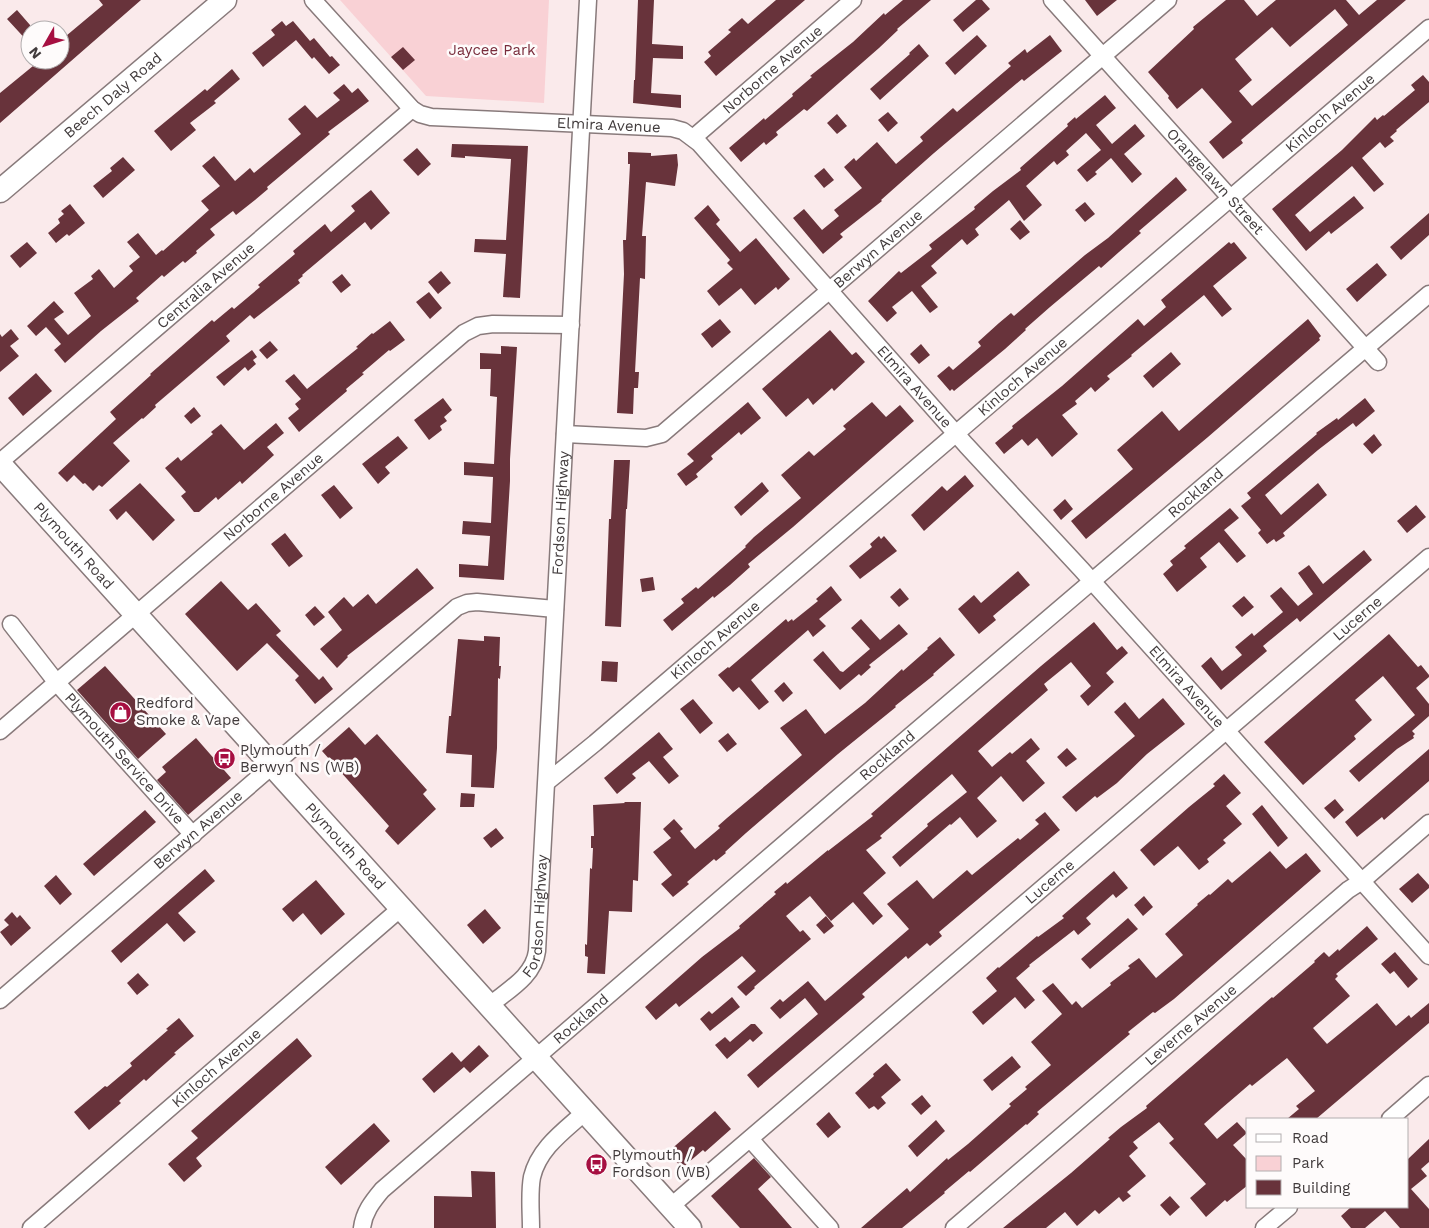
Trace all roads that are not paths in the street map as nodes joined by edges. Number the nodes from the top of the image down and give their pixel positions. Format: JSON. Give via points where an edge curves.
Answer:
{"nodes":[{"id":1,"x":225,"y":0,"type":"edge"},
{"id":2,"x":313,"y":0,"type":"edge"},
{"id":3,"x":588,"y":0,"type":"edge"},
{"id":4,"x":853,"y":0,"type":"edge"},
{"id":5,"x":1052,"y":0,"type":"edge"},
{"id":6,"x":1168,"y":0,"type":"edge"},
{"id":7,"x":1429,"y":28,"type":"edge"},
{"id":8,"x":1102,"y":56,"type":"junction"},
{"id":9,"x":412,"y":109,"type":"junction"},
{"id":10,"x":582,"y":125,"type":"junction"},
{"id":11,"x":693,"y":138,"type":"junction"},
{"id":12,"x":0,"y":191,"type":"edge"},
{"id":13,"x":1231,"y":198,"type":"junction"},
{"id":14,"x":830,"y":290,"type":"junction"},
{"id":15,"x":1429,"y":294,"type":"edge"},
{"id":16,"x":571,"y":326,"type":"junction"},
{"id":17,"x":1365,"y":347,"type":"junction"},
{"id":18,"x":1378,"y":362,"type":"dead end"},
{"id":19,"x":955,"y":433,"type":"junction"},
{"id":20,"x":565,"y":434,"type":"junction"},
{"id":21,"x":0,"y":463,"type":"edge"},
{"id":22,"x":1429,"y":557,"type":"edge"},
{"id":23,"x":1092,"y":581,"type":"junction"},
{"id":24,"x":555,"y":609,"type":"junction"},
{"id":25,"x":136,"y":615,"type":"junction"},
{"id":26,"x":12,"y":624,"type":"dead end"},
{"id":27,"x":57,"y":683,"type":"junction"},
{"id":28,"x":0,"y":731,"type":"edge"},
{"id":29,"x":1227,"y":731,"type":"junction"},
{"id":30,"x":273,"y":766,"type":"junction"},
{"id":31,"x":547,"y":782,"type":"junction"},
{"id":32,"x":1429,"y":823,"type":"edge"},
{"id":33,"x":193,"y":835,"type":"junction"},
{"id":34,"x":1362,"y":881,"type":"junction"},
{"id":35,"x":401,"y":908,"type":"junction"},
{"id":36,"x":1429,"y":956,"type":"edge"},
{"id":37,"x":0,"y":1000,"type":"edge"},
{"id":38,"x":490,"y":1005,"type":"junction"},
{"id":39,"x":537,"y":1058,"type":"junction"},
{"id":40,"x":1429,"y":1085,"type":"edge"},
{"id":41,"x":585,"y":1112,"type":"junction"},
{"id":42,"x":1391,"y":1118,"type":"edge"},
{"id":43,"x":750,"y":1139,"type":"junction"},
{"id":44,"x":670,"y":1206,"type":"junction"},
{"id":45,"x":1288,"y":1208,"type":"edge"},
{"id":46,"x":32,"y":1228,"type":"edge"},
{"id":47,"x":362,"y":1228,"type":"edge"},
{"id":48,"x":531,"y":1228,"type":"edge"},
{"id":49,"x":690,"y":1228,"type":"edge"},
{"id":50,"x":830,"y":1228,"type":"edge"},
{"id":51,"x":954,"y":1228,"type":"edge"},
{"id":52,"x":1264,"y":1228,"type":"edge"}],
"edges":[{"from":1,"to":12,"type":"main road","name":"Beech Daly Road"},
{"from":2,"to":9,"type":"street","name":"Elmira Avenue"},
{"from":3,"to":10,"type":"street","name":"Fordson Highway"},
{"from":4,"to":11,"type":"street","name":"Norborne Avenue"},
{"from":5,"to":8,"type":"street","name":"Orangelawn Street"},
{"from":6,"to":8,"type":"street","name":"Berwyn Avenue"},
{"from":7,"to":13,"type":"street","name":"Kinloch Avenue"},
{"from":8,"to":13,"type":"street","name":"Orangelawn Street"},
{"from":8,"to":14,"type":"street","name":"Berwyn Avenue"},
{"from":9,"to":10,"type":"street","name":"Elmira Avenue","via":[[431,117]]},
{"from":9,"to":21,"type":"street","name":"Centralia Avenue"},
{"from":10,"to":11,"type":"street","name":"Elmira Avenue","via":[[672,128]]},
{"from":10,"to":16,"type":"street","name":"Fordson Highway"},
{"from":11,"to":14,"type":"street","name":"Elmira Avenue"},
{"from":13,"to":17,"type":"street","name":"Orangelawn Street"},
{"from":13,"to":19,"type":"street","name":"Kinloch Avenue"},
{"from":14,"to":19,"type":"street","name":"Elmira Avenue"},
{"from":14,"to":20,"type":"street","name":"Berwyn Avenue","via":[[662,434],[646,438]]},
{"from":15,"to":17,"type":"street","name":"Rockland"},
{"from":16,"to":20,"type":"street","name":"Fordson Highway"},
{"from":16,"to":25,"type":"street","name":"Norborne Avenue","via":[[493,324],[478,326],[464,333]]},
{"from":17,"to":18,"type":"street","name":"Orangelawn Street"},
{"from":17,"to":23,"type":"street","name":"Rockland"},
{"from":19,"to":23,"type":"street","name":"Elmira Avenue"},
{"from":19,"to":31,"type":"street","name":"Kinloch Avenue"},
{"from":20,"to":24,"type":"street","name":"Fordson Highway"},
{"from":21,"to":25,"type":"main road","name":"Plymouth Road"},
{"from":22,"to":29,"type":"street","name":"Lucerne"},
{"from":23,"to":29,"type":"street","name":"Elmira Avenue"},
{"from":23,"to":39,"type":"street","name":"Rockland"},
{"from":24,"to":30,"type":"street","name":"Berwyn Avenue","via":[[477,602],[457,607]]},
{"from":24,"to":31,"type":"street","name":"Fordson Highway"},
{"from":25,"to":27,"type":"street","name":"Norborne Avenue"},
{"from":25,"to":30,"type":"main road","name":"Plymouth Road"},
{"from":26,"to":27,"type":"street","name":"Plymouth Service Drive"},
{"from":27,"to":28,"type":"street","name":"Norborne Avenue"},
{"from":27,"to":33,"type":"street","name":"Plymouth Service Drive"},
{"from":29,"to":34,"type":"street","name":"Elmira Avenue"},
{"from":29,"to":43,"type":"street","name":"Lucerne"},
{"from":30,"to":33,"type":"street","name":"Berwyn Avenue"},
{"from":30,"to":35,"type":"main road","name":"Plymouth Road"},
{"from":31,"to":38,"type":"street","name":"Fordson Highway","via":[[536,958],[526,974]]},
{"from":32,"to":34,"type":"street","name":"Leverne Avenue"},
{"from":33,"to":37,"type":"street","name":"Berwyn Avenue"},
{"from":34,"to":36,"type":"street","name":"Elmira Avenue"},
{"from":34,"to":51,"type":"street","name":"Leverne Avenue"},
{"from":35,"to":38,"type":"main road","name":"Plymouth Road"},
{"from":35,"to":46,"type":"street","name":"Kinloch Avenue"},
{"from":38,"to":39,"type":"main road","name":"Plymouth Road"},
{"from":39,"to":41,"type":"main road","name":"Plymouth Road"},
{"from":39,"to":47,"type":"street","name":"Rockland","via":[[382,1190],[366,1213]]},
{"from":40,"to":42,"type":"street"},
{"from":41,"to":44,"type":"main road","name":"Plymouth Road"},
{"from":41,"to":48,"type":"street","via":[[547,1147],[539,1159],[532,1176]]},
{"from":43,"to":44,"type":"street","name":"Lucerne"},
{"from":43,"to":50,"type":"street"},
{"from":44,"to":49,"type":"main road","name":"Plymouth Road"},
{"from":45,"to":52,"type":"street"}]}
